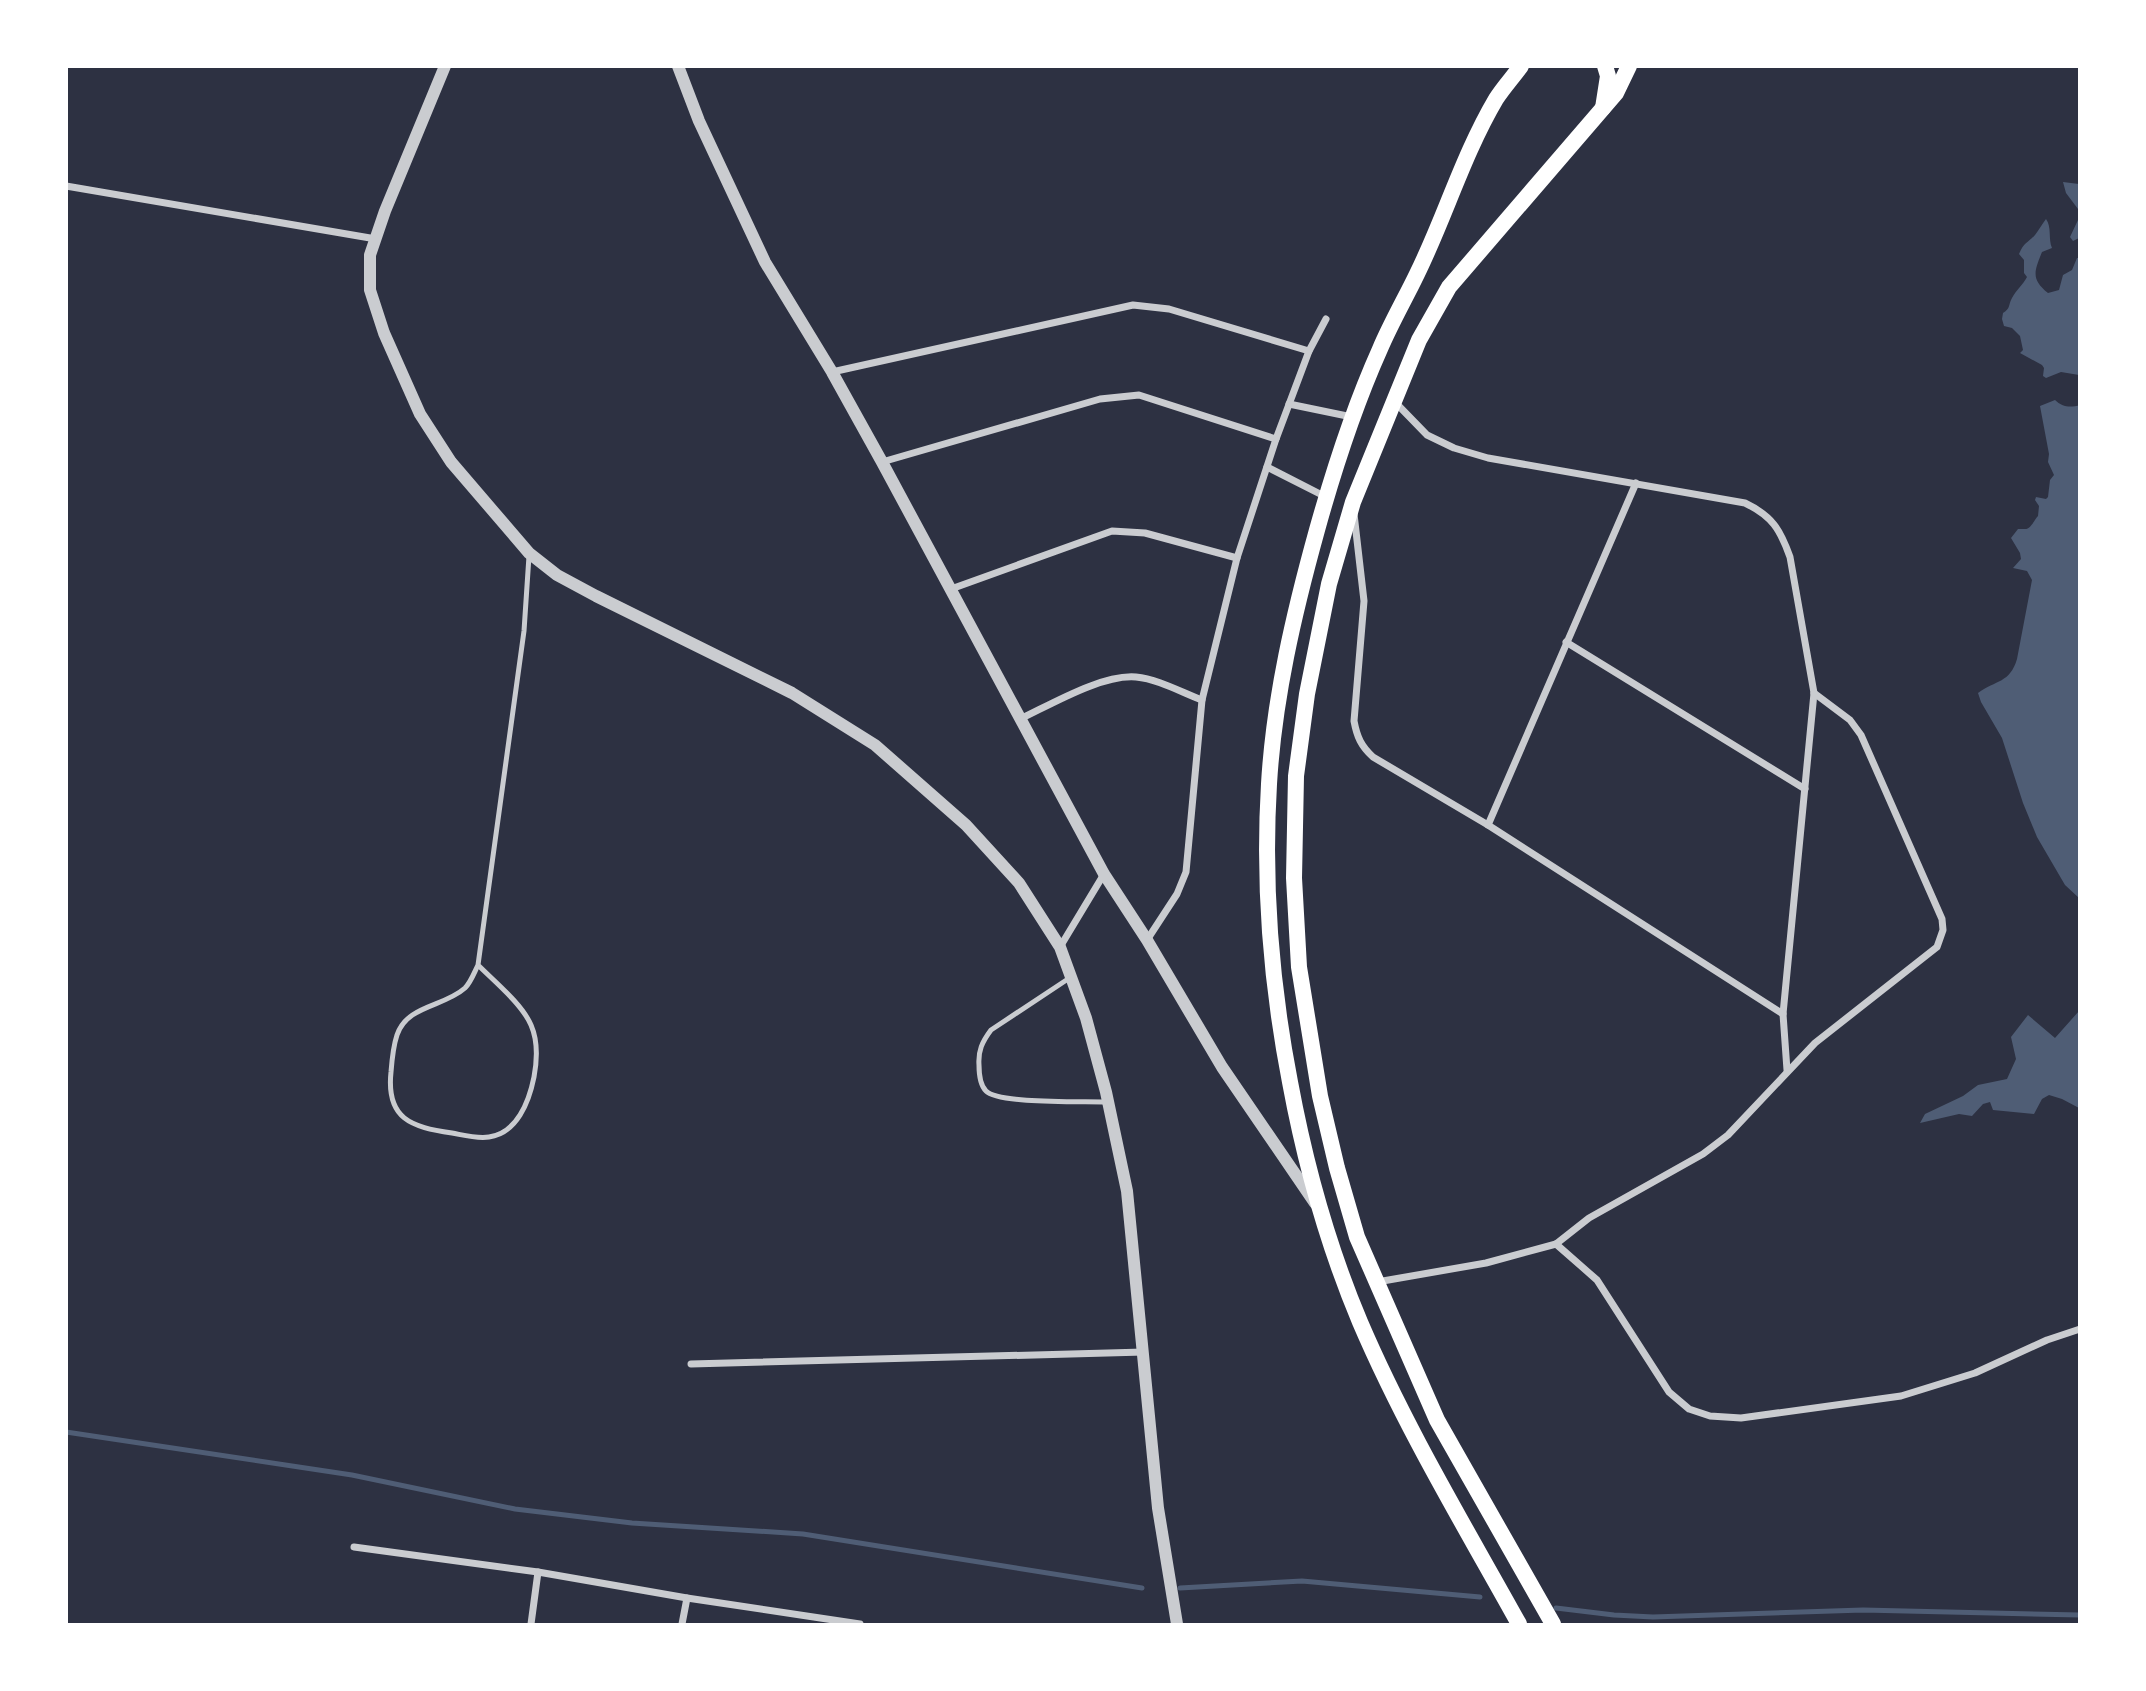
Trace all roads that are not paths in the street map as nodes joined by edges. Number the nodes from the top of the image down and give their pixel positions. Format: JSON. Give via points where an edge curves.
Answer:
{"nodes":[{"id":1,"x":445,"y":66,"type":"edge"},
{"id":2,"x":678,"y":66,"type":"edge"},
{"id":3,"x":1521,"y":66,"type":"edge"},
{"id":4,"x":1605,"y":66,"type":"edge"},
{"id":5,"x":1629,"y":66,"type":"edge"},
{"id":6,"x":1603,"y":108,"type":"junction"},
{"id":7,"x":66,"y":186,"type":"edge"},
{"id":8,"x":376,"y":239,"type":"junction"},
{"id":9,"x":1326,"y":319,"type":"dead end"},
{"id":10,"x":1309,"y":351,"type":"junction"},
{"id":11,"x":832,"y":372,"type":"junction"},
{"id":12,"x":1394,"y":400,"type":"junction"},
{"id":13,"x":1289,"y":404,"type":"junction"},
{"id":14,"x":1353,"y":417,"type":"junction"},
{"id":15,"x":1276,"y":439,"type":"junction"},
{"id":16,"x":883,"y":462,"type":"junction"},
{"id":17,"x":1267,"y":467,"type":"junction"},
{"id":18,"x":1636,"y":483,"type":"junction"},
{"id":19,"x":1326,"y":497,"type":"junction"},
{"id":20,"x":1353,"y":502,"type":"junction"},
{"id":21,"x":529,"y":553,"type":"junction"},
{"id":22,"x":1237,"y":558,"type":"junction"},
{"id":23,"x":951,"y":589,"type":"junction"},
{"id":24,"x":1566,"y":642,"type":"junction"},
{"id":25,"x":1814,"y":693,"type":"junction"},
{"id":26,"x":1202,"y":700,"type":"junction"},
{"id":27,"x":1019,"y":719,"type":"junction"},
{"id":28,"x":1805,"y":789,"type":"junction"},
{"id":29,"x":1488,"y":825,"type":"junction"},
{"id":30,"x":1104,"y":874,"type":"junction"},
{"id":31,"x":1147,"y":940,"type":"junction"},
{"id":32,"x":1060,"y":947,"type":"junction"},
{"id":33,"x":478,"y":965,"type":"junction"},
{"id":34,"x":1071,"y":977,"type":"junction"},
{"id":35,"x":1783,"y":1014,"type":"junction"},
{"id":36,"x":1787,"y":1070,"type":"junction"},
{"id":37,"x":1108,"y":1102,"type":"junction"},
{"id":38,"x":1320,"y":1211,"type":"junction"},
{"id":39,"x":1556,"y":1244,"type":"junction"},
{"id":40,"x":1377,"y":1283,"type":"junction"},
{"id":41,"x":2080,"y":1329,"type":"edge"},
{"id":42,"x":1144,"y":1352,"type":"junction"},
{"id":43,"x":691,"y":1364,"type":"dead end"},
{"id":44,"x":354,"y":1547,"type":"dead end"},
{"id":45,"x":538,"y":1572,"type":"junction"},
{"id":46,"x":687,"y":1598,"type":"junction"},
{"id":47,"x":831,"y":1623,"type":"edge"},
{"id":48,"x":531,"y":1625,"type":"edge"},
{"id":49,"x":682,"y":1625,"type":"edge"},
{"id":50,"x":860,"y":1625,"type":"edge"},
{"id":51,"x":1177,"y":1625,"type":"edge"},
{"id":52,"x":1519,"y":1625,"type":"edge"},
{"id":53,"x":1553,"y":1625,"type":"edge"}],
"edges":[{"from":1,"to":8,"type":"street"},
{"from":2,"to":11,"type":"street","via":[[765,262]]},
{"from":3,"to":14,"type":"main road","via":[[1497,97],[1457,177]]},
{"from":4,"to":6,"type":"main road"},
{"from":5,"to":6,"type":"main road"},
{"from":6,"to":12,"type":"main road","via":[[1449,287],[1419,340]]},
{"from":7,"to":8,"type":"street"},
{"from":8,"to":21,"type":"street","via":[[370,255],[370,290],[420,414],[451,462]]},
{"from":9,"to":10,"type":"street"},
{"from":10,"to":11,"type":"street","via":[[1169,309],[1133,306]]},
{"from":10,"to":13,"type":"street"},
{"from":11,"to":16,"type":"street"},
{"from":12,"to":18,"type":"street","via":[[1427,435],[1454,448]]},
{"from":12,"to":20,"type":"main road"},
{"from":13,"to":14,"type":"street"},
{"from":13,"to":15,"type":"street"},
{"from":14,"to":19,"type":"main road"},
{"from":15,"to":16,"type":"street","via":[[1139,395],[1100,399]]},
{"from":15,"to":17,"type":"street"},
{"from":16,"to":23,"type":"street"},
{"from":17,"to":19,"type":"street"},
{"from":17,"to":22,"type":"street"},
{"from":18,"to":24,"type":"street"},
{"from":18,"to":25,"type":"street","via":[[1745,503],[1772,520],[1790,557]]},
{"from":19,"to":38,"type":"main road","via":[[1281,682],[1266,853],[1279,1027]]},
{"from":20,"to":29,"type":"street","via":[[1364,601],[1354,721],[1357,736],[1373,757]]},
{"from":20,"to":40,"type":"main road","via":[[1329,584],[1307,694],[1296,776],[1294,878],[1299,967],[1320,1096],[1357,1237]]},
{"from":21,"to":32,"type":"street","via":[[557,575],[792,693],[875,745],[966,825],[1019,883]]},
{"from":21,"to":33,"type":"lane","via":[[524,631]]},
{"from":22,"to":23,"type":"street","via":[[1145,533],[1112,531]]},
{"from":22,"to":26,"type":"street"},
{"from":23,"to":27,"type":"street"},
{"from":24,"to":28,"type":"street"},
{"from":24,"to":29,"type":"street"},
{"from":25,"to":28,"type":"street"},
{"from":25,"to":36,"type":"street","via":[[1843,714],[1861,735],[1943,930],[1937,947],[1850,1013]]},
{"from":26,"to":27,"type":"street","via":[[1150,680],[1124,677],[1094,685]]},
{"from":26,"to":31,"type":"street","via":[[1186,872]]},
{"from":27,"to":30,"type":"street"},
{"from":28,"to":35,"type":"street"},
{"from":29,"to":35,"type":"street"},
{"from":30,"to":31,"type":"street"},
{"from":30,"to":32,"type":"street"},
{"from":31,"to":38,"type":"street","via":[[1222,1067]]},
{"from":32,"to":34,"type":"street"},
{"from":33,"to":33,"type":"lane","via":[[467,986],[406,1019],[392,1058],[391,1099],[407,1120],[426,1129],[491,1137],[514,1124],[524,1109],[532,1089],[536,1045],[524,1013]]},
{"from":34,"to":37,"type":"street"},
{"from":34,"to":37,"type":"lane","via":[[991,1030],[978,1054],[979,1075],[984,1090],[992,1096]]},
{"from":35,"to":36,"type":"street"},
{"from":36,"to":39,"type":"street","via":[[1754,1110],[1703,1154],[1589,1218]]},
{"from":37,"to":42,"type":"street","via":[[1127,1191]]},
{"from":38,"to":52,"type":"main road","via":[[1359,1320],[1400,1406]]},
{"from":39,"to":40,"type":"street","via":[[1486,1263]]},
{"from":39,"to":41,"type":"street","via":[[1597,1280],[1670,1392],[1689,1409],[1710,1416],[1741,1418],[1901,1396],[1975,1373]]},
{"from":40,"to":53,"type":"main road","via":[[1437,1420]]},
{"from":42,"to":43,"type":"street"},
{"from":42,"to":51,"type":"street","via":[[1158,1508]]},
{"from":44,"to":45,"type":"street"},
{"from":45,"to":46,"type":"street"},
{"from":45,"to":48,"type":"street"},
{"from":46,"to":47,"type":"street"},
{"from":46,"to":49,"type":"street"},
{"from":47,"to":50,"type":"street"}]}
